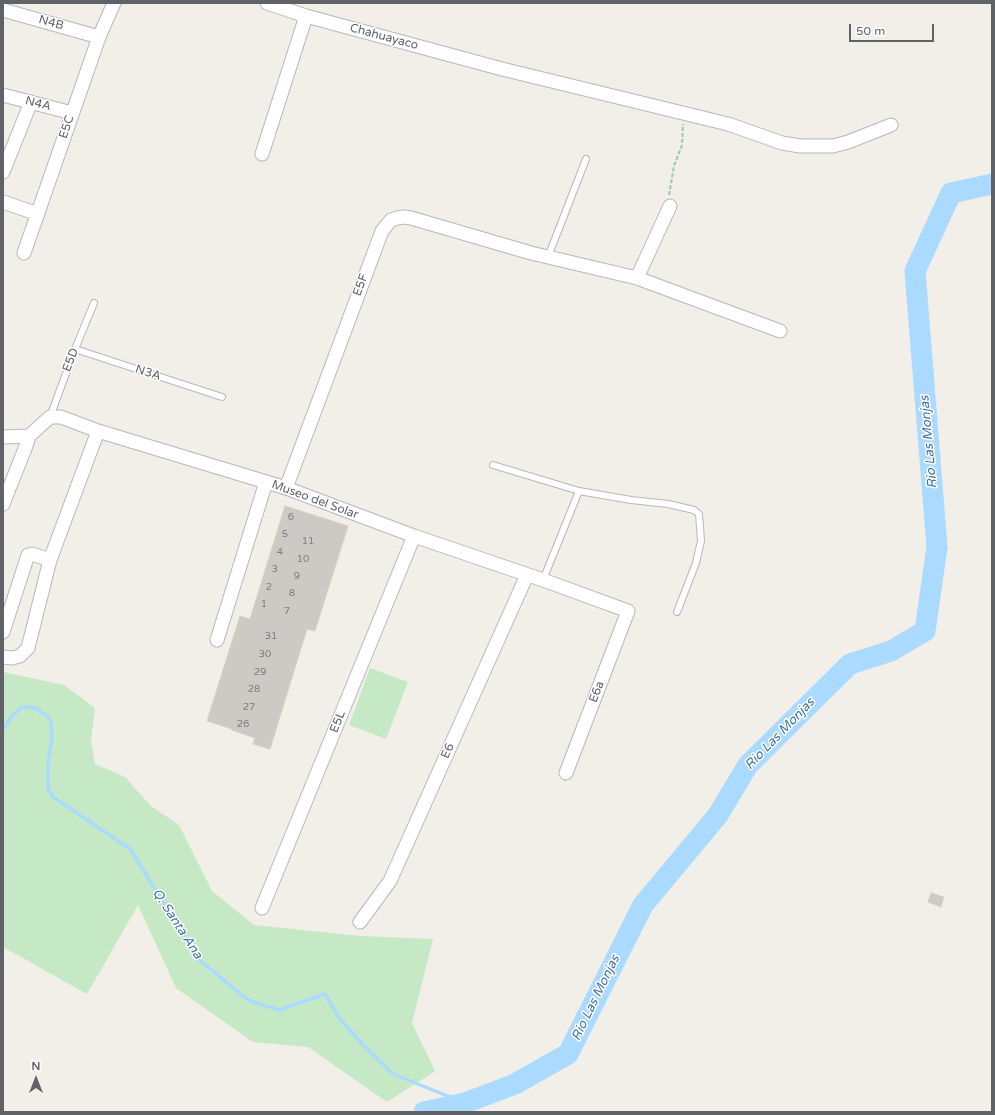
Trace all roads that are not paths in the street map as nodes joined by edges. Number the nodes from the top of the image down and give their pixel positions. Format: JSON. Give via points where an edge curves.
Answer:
{"nodes":[{"id":1,"x":114,"y":3,"type":"edge"},
{"id":2,"x":267,"y":3,"type":"edge"},
{"id":3,"x":3,"y":10,"type":"edge"},
{"id":4,"x":306,"y":16,"type":"junction"},
{"id":5,"x":99,"y":37,"type":"junction"},
{"id":6,"x":3,"y":95,"type":"edge"},
{"id":7,"x":31,"y":102,"type":"junction"},
{"id":8,"x":72,"y":113,"type":"junction"},
{"id":9,"x":891,"y":125,"type":"dead end"},
{"id":10,"x":262,"y":154,"type":"dead end"},
{"id":11,"x":586,"y":159,"type":"dead end"},
{"id":12,"x":3,"y":172,"type":"edge"},
{"id":13,"x":3,"y":202,"type":"edge"},
{"id":14,"x":670,"y":206,"type":"road end"},
{"id":15,"x":38,"y":214,"type":"junction"},
{"id":16,"x":24,"y":253,"type":"dead end"},
{"id":17,"x":548,"y":257,"type":"junction"},
{"id":18,"x":637,"y":278,"type":"junction"},
{"id":19,"x":94,"y":303,"type":"dead end"},
{"id":20,"x":780,"y":331,"type":"dead end"},
{"id":21,"x":75,"y":349,"type":"junction"},
{"id":22,"x":222,"y":397,"type":"dead end"},
{"id":23,"x":50,"y":418,"type":"junction"},
{"id":24,"x":98,"y":431,"type":"junction"},
{"id":25,"x":29,"y":436,"type":"junction"},
{"id":26,"x":3,"y":437,"type":"edge"},
{"id":27,"x":493,"y":465,"type":"dead end"},
{"id":28,"x":266,"y":482,"type":"junction"},
{"id":29,"x":286,"y":488,"type":"junction"},
{"id":30,"x":579,"y":491,"type":"junction"},
{"id":31,"x":3,"y":504,"type":"edge"},
{"id":32,"x":414,"y":536,"type":"junction"},
{"id":33,"x":50,"y":560,"type":"junction"},
{"id":34,"x":527,"y":575,"type":"junction"},
{"id":35,"x":543,"y":580,"type":"junction"},
{"id":36,"x":628,"y":611,"type":"joint"},
{"id":37,"x":677,"y":612,"type":"dead end"},
{"id":38,"x":3,"y":632,"type":"edge"},
{"id":39,"x":217,"y":640,"type":"dead end"},
{"id":40,"x":3,"y":657,"type":"edge"},
{"id":41,"x":566,"y":773,"type":"dead end"},
{"id":42,"x":262,"y":908,"type":"dead end"},
{"id":43,"x":360,"y":922,"type":"dead end"}],
"edges":[{"from":1,"to":5,"type":"street","name":"E5C"},
{"from":2,"to":4,"type":"street","name":"Chahuayaco"},
{"from":3,"to":5,"type":"street","name":"N4B"},
{"from":4,"to":9,"type":"street","name":"Chahuayaco","via":[[502,69],[728,124],[782,143],[833,146]]},
{"from":4,"to":10,"type":"street"},
{"from":5,"to":8,"type":"street","name":"E5C"},
{"from":6,"to":7,"type":"street","name":"N4A"},
{"from":7,"to":8,"type":"street","name":"N4A"},
{"from":7,"to":12,"type":"street"},
{"from":8,"to":15,"type":"street","name":"E5C"},
{"from":11,"to":17,"type":"lane"},
{"from":13,"to":15,"type":"street"},
{"from":14,"to":18,"type":"street"},
{"from":15,"to":16,"type":"street","name":"E5C"},
{"from":17,"to":18,"type":"street","name":"E5F"},
{"from":17,"to":29,"type":"street","name":"E5F","via":[[404,217],[391,220],[385,225]]},
{"from":18,"to":20,"type":"street","name":"E5F"},
{"from":19,"to":21,"type":"lane","name":"E5D"},
{"from":21,"to":22,"type":"lane","name":"N3A"},
{"from":21,"to":23,"type":"lane","name":"E5D"},
{"from":23,"to":24,"type":"street","name":"Museo del Solar","via":[[61,417]]},
{"from":23,"to":25,"type":"street"},
{"from":24,"to":28,"type":"street","name":"Museo del Solar"},
{"from":24,"to":33,"type":"street"},
{"from":25,"to":26,"type":"street"},
{"from":25,"to":31,"type":"street"},
{"from":27,"to":30,"type":"lane"},
{"from":28,"to":29,"type":"street","name":"Museo del Solar"},
{"from":28,"to":39,"type":"street"},
{"from":29,"to":32,"type":"street","name":"Museo del Solar"},
{"from":30,"to":35,"type":"lane"},
{"from":30,"to":37,"type":"lane","via":[[668,504],[694,510],[699,514],[700,541],[696,563]]},
{"from":32,"to":34,"type":"street","name":"Museo del Solar"},
{"from":32,"to":42,"type":"street","name":"E5L"},
{"from":33,"to":38,"type":"street","via":[[28,555]]},
{"from":33,"to":40,"type":"street","via":[[28,648],[20,656]]},
{"from":34,"to":35,"type":"street","name":"Museo del Solar"},
{"from":34,"to":43,"type":"street","name":"E6","via":[[390,882]]},
{"from":35,"to":36,"type":"street","name":"Museo del Solar"},
{"from":36,"to":41,"type":"street","name":"E6a"}]}
